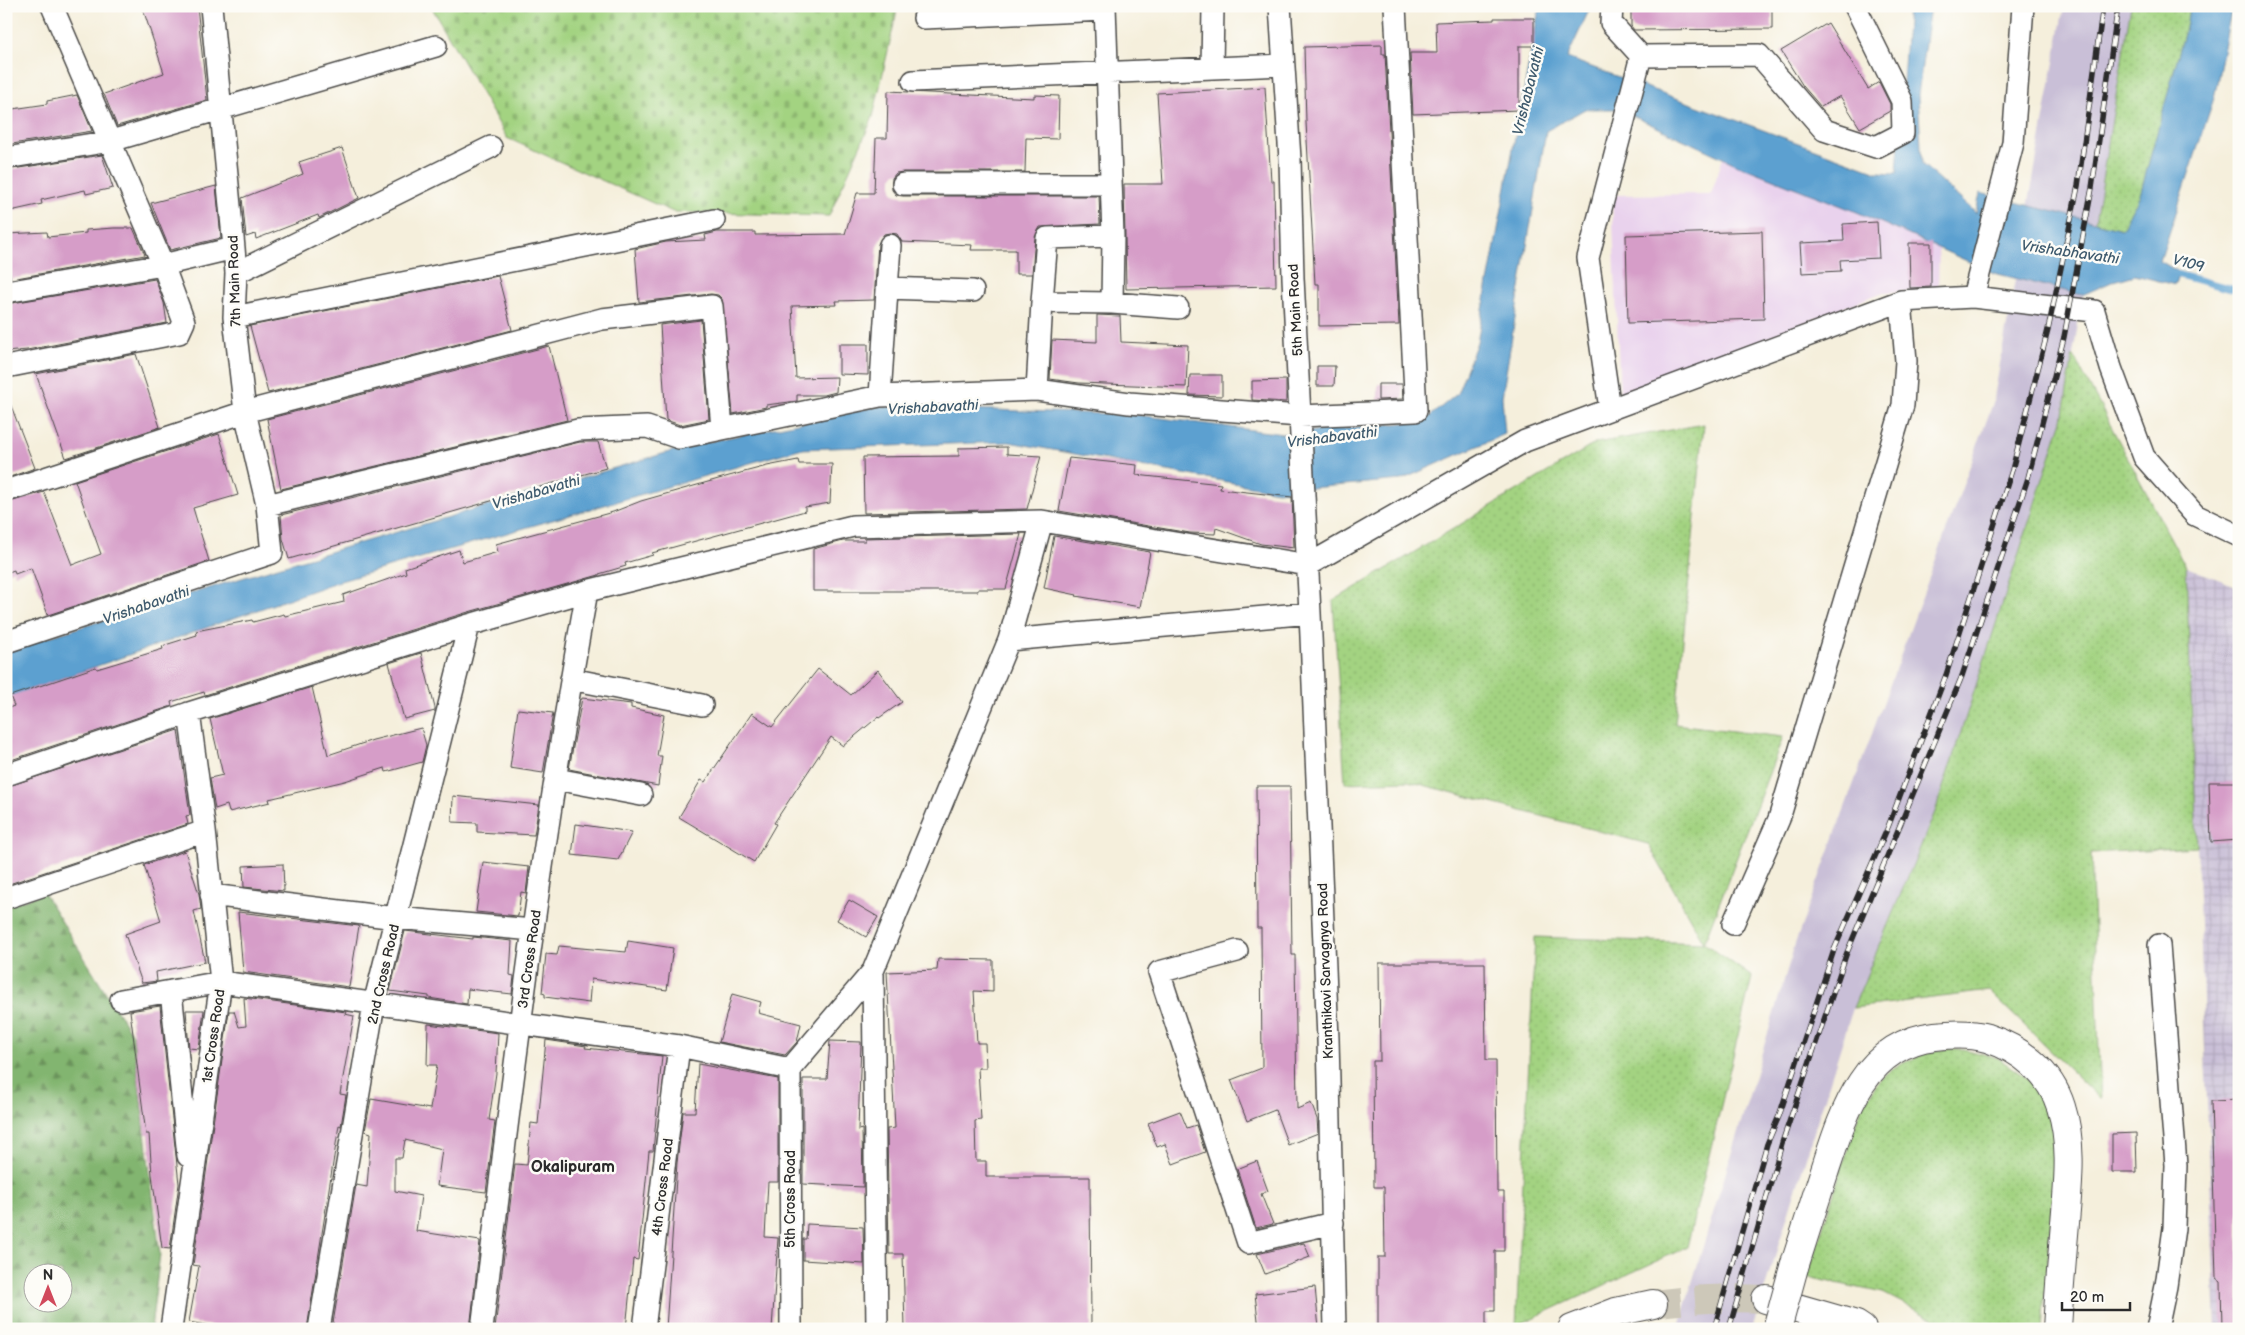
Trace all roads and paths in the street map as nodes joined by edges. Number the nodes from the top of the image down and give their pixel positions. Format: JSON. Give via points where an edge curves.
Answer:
{"nodes":[{"id":1,"x":52,"y":6,"type":"edge"},
{"id":2,"x":210,"y":6,"type":"edge"},
{"id":3,"x":1213,"y":6,"type":"edge"},
{"id":4,"x":1280,"y":6,"type":"edge"},
{"id":5,"x":1395,"y":6,"type":"edge"},
{"id":6,"x":1612,"y":6,"type":"edge"},
{"id":7,"x":1855,"y":6,"type":"edge"},
{"id":8,"x":2023,"y":6,"type":"edge"},
{"id":9,"x":1105,"y":8,"type":"edge"},
{"id":10,"x":924,"y":18,"type":"dead end"},
{"id":11,"x":436,"y":46,"type":"dead end"},
{"id":12,"x":1641,"y":56,"type":"junction"},
{"id":13,"x":1282,"y":65,"type":"junction"},
{"id":14,"x":1212,"y":68,"type":"junction"},
{"id":15,"x":1107,"y":72,"type":"junction"},
{"id":16,"x":913,"y":81,"type":"dead end"},
{"id":17,"x":222,"y":109,"type":"junction"},
{"id":18,"x":111,"y":141,"type":"junction"},
{"id":19,"x":491,"y":147,"type":"dead end"},
{"id":20,"x":6,"y":158,"type":"edge"},
{"id":21,"x":903,"y":184,"type":"dead end"},
{"id":22,"x":1110,"y":184,"type":"junction"},
{"id":23,"x":714,"y":220,"type":"dead end"},
{"id":24,"x":1113,"y":236,"type":"junction"},
{"id":25,"x":890,"y":245,"type":"dead end"},
{"id":26,"x":234,"y":248,"type":"junction"},
{"id":27,"x":162,"y":265,"type":"junction"},
{"id":28,"x":236,"y":272,"type":"junction"},
{"id":29,"x":887,"y":288,"type":"junction"},
{"id":30,"x":6,"y":292,"type":"edge"},
{"id":31,"x":973,"y":292,"type":"dead end"},
{"id":32,"x":1973,"y":297,"type":"junction"},
{"id":33,"x":1901,"y":301,"type":"junction"},
{"id":34,"x":1042,"y":302,"type":"junction"},
{"id":35,"x":1112,"y":303,"type":"junction"},
{"id":36,"x":1178,"y":308,"type":"dead end"},
{"id":37,"x":234,"y":317,"type":"junction"},
{"id":38,"x":6,"y":367,"type":"edge"},
{"id":39,"x":1037,"y":390,"type":"junction"},
{"id":40,"x":880,"y":396,"type":"junction"},
{"id":41,"x":1610,"y":409,"type":"junction"},
{"id":42,"x":245,"y":412,"type":"junction"},
{"id":43,"x":1300,"y":416,"type":"junction"},
{"id":44,"x":722,"y":429,"type":"junction"},
{"id":45,"x":6,"y":491,"type":"edge"},
{"id":46,"x":267,"y":505,"type":"junction"},
{"id":47,"x":1042,"y":521,"type":"junction"},
{"id":48,"x":2239,"y":536,"type":"edge"},
{"id":49,"x":1308,"y":565,"type":"junction"},
{"id":50,"x":587,"y":591,"type":"junction"},
{"id":51,"x":1310,"y":613,"type":"junction"},
{"id":52,"x":469,"y":625,"type":"junction"},
{"id":53,"x":1009,"y":640,"type":"junction"},
{"id":54,"x":6,"y":642,"type":"edge"},
{"id":55,"x":571,"y":679,"type":"junction"},
{"id":56,"x":702,"y":705,"type":"dead end"},
{"id":57,"x":189,"y":713,"type":"junction"},
{"id":58,"x":6,"y":775,"type":"edge"},
{"id":59,"x":556,"y":779,"type":"junction"},
{"id":60,"x":641,"y":795,"type":"dead end"},
{"id":61,"x":205,"y":832,"type":"junction"},
{"id":62,"x":211,"y":895,"type":"junction"},
{"id":63,"x":6,"y":898,"type":"edge"},
{"id":64,"x":396,"y":918,"type":"junction"},
{"id":65,"x":1733,"y":924,"type":"dead end"},
{"id":66,"x":533,"y":930,"type":"junction"},
{"id":67,"x":2159,"y":944,"type":"dead end"},
{"id":68,"x":1237,"y":951,"type":"dead end"},
{"id":69,"x":873,"y":970,"type":"junction"},
{"id":70,"x":220,"y":982,"type":"junction"},
{"id":71,"x":171,"y":991,"type":"junction"},
{"id":72,"x":121,"y":1000,"type":"dead end"},
{"id":73,"x":374,"y":1004,"type":"junction"},
{"id":74,"x":519,"y":1024,"type":"junction"},
{"id":75,"x":679,"y":1046,"type":"junction"},
{"id":76,"x":790,"y":1069,"type":"junction"},
{"id":77,"x":191,"y":1189,"type":"junction"},
{"id":78,"x":1332,"y":1224,"type":"junction"},
{"id":79,"x":1766,"y":1299,"type":"tunnel mouth"},
{"id":80,"x":1654,"y":1304,"type":"tunnel mouth"},
{"id":81,"x":171,"y":1329,"type":"edge"},
{"id":82,"x":319,"y":1329,"type":"edge"},
{"id":83,"x":482,"y":1329,"type":"edge"},
{"id":84,"x":644,"y":1329,"type":"edge"},
{"id":85,"x":791,"y":1329,"type":"edge"},
{"id":86,"x":877,"y":1329,"type":"edge"},
{"id":87,"x":1335,"y":1329,"type":"edge"},
{"id":88,"x":1572,"y":1329,"type":"edge"},
{"id":89,"x":1777,"y":1329,"type":"edge"},
{"id":90,"x":1862,"y":1329,"type":"edge"},
{"id":91,"x":2057,"y":1329,"type":"edge"},
{"id":92,"x":2157,"y":1329,"type":"edge"}],
"edges":[{"from":1,"to":18,"type":"street"},
{"from":2,"to":17,"type":"street","name":"7th Main Road"},
{"from":3,"to":14,"type":"street"},
{"from":4,"to":13,"type":"street","name":"5th Main Road"},
{"from":5,"to":43,"type":"street","via":[[1416,411]]},
{"from":6,"to":12,"type":"street","via":[[1611,23]]},
{"from":7,"to":12,"type":"street","via":[[1902,101],[1903,133],[1876,147],[1824,130],[1759,55]]},
{"from":8,"to":32,"type":"street","via":[[2013,144]]},
{"from":9,"to":10,"type":"street"},
{"from":9,"to":15,"type":"street"},
{"from":11,"to":17,"type":"street"},
{"from":12,"to":41,"type":"street","via":[[1588,258]]},
{"from":13,"to":14,"type":"street"},
{"from":13,"to":43,"type":"street","name":"5th Main Road","via":[[1290,159]]},
{"from":14,"to":15,"type":"street"},
{"from":15,"to":16,"type":"street"},
{"from":15,"to":22,"type":"street"},
{"from":17,"to":18,"type":"street"},
{"from":17,"to":26,"type":"street","name":"7th Main Road"},
{"from":18,"to":20,"type":"street"},
{"from":18,"to":27,"type":"street"},
{"from":19,"to":28,"type":"street"},
{"from":21,"to":22,"type":"street"},
{"from":22,"to":24,"type":"street"},
{"from":23,"to":37,"type":"street"},
{"from":24,"to":34,"type":"street","via":[[1047,238]]},
{"from":24,"to":35,"type":"street"},
{"from":25,"to":29,"type":"street"},
{"from":26,"to":27,"type":"street"},
{"from":26,"to":28,"type":"street","name":"7th Main Road"},
{"from":27,"to":30,"type":"street"},
{"from":27,"to":38,"type":"street","via":[[184,322],[179,334]]},
{"from":28,"to":37,"type":"street","name":"7th Main Road"},
{"from":29,"to":31,"type":"street"},
{"from":29,"to":40,"type":"street"},
{"from":32,"to":33,"type":"street"},
{"from":32,"to":48,"type":"street","via":[[2094,311],[2144,457],[2195,515]]},
{"from":33,"to":41,"type":"street"},
{"from":33,"to":65,"type":"street","via":[[1906,361],[1902,404],[1779,819]]},
{"from":34,"to":35,"type":"street"},
{"from":34,"to":39,"type":"street"},
{"from":35,"to":36,"type":"street"},
{"from":37,"to":42,"type":"street","name":"7th Main Road"},
{"from":39,"to":40,"type":"street"},
{"from":39,"to":43,"type":"street","via":[[1129,403]]},
{"from":40,"to":44,"type":"street"},
{"from":41,"to":49,"type":"street","via":[[1525,441]]},
{"from":42,"to":44,"type":"street","via":[[602,319],[712,306]]},
{"from":42,"to":45,"type":"street"},
{"from":42,"to":46,"type":"street","name":"7th Main Road"},
{"from":43,"to":49,"type":"street","name":"5th Main Road"},
{"from":44,"to":46,"type":"street","via":[[679,438],[647,427],[578,430]]},
{"from":46,"to":54,"type":"street","name":"7th Main Road","via":[[272,553]]},
{"from":47,"to":49,"type":"street"},
{"from":47,"to":50,"type":"street","via":[[853,526]]},
{"from":47,"to":53,"type":"street"},
{"from":49,"to":51,"type":"street","name":"5th Main Road"},
{"from":50,"to":52,"type":"street"},
{"from":50,"to":55,"type":"street","name":"3rd Cross Road"},
{"from":51,"to":53,"type":"street"},
{"from":51,"to":78,"type":"street","name":"Kranthikavi Sarvagnya Road","via":[[1328,1039]]},
{"from":52,"to":57,"type":"street"},
{"from":52,"to":64,"type":"street","name":"2nd Cross Road"},
{"from":53,"to":69,"type":"street"},
{"from":55,"to":56,"type":"street"},
{"from":55,"to":59,"type":"street","name":"3rd Cross Road"},
{"from":57,"to":58,"type":"street"},
{"from":57,"to":61,"type":"street","name":"1st Cross Road"},
{"from":59,"to":60,"type":"street"},
{"from":59,"to":66,"type":"street","name":"3rd Cross Road"},
{"from":61,"to":62,"type":"street","name":"1st Cross Road"},
{"from":61,"to":63,"type":"street"},
{"from":62,"to":64,"type":"street"},
{"from":62,"to":70,"type":"street","name":"1st Cross Road"},
{"from":64,"to":66,"type":"street"},
{"from":64,"to":73,"type":"street","name":"2nd Cross Road"},
{"from":66,"to":74,"type":"street","name":"3rd Cross Road"},
{"from":67,"to":92,"type":"street","via":[[2176,1165],[2174,1228]]},
{"from":68,"to":78,"type":"street","via":[[1159,972],[1248,1243]]},
{"from":69,"to":76,"type":"street"},
{"from":69,"to":86,"type":"street"},
{"from":70,"to":71,"type":"street"},
{"from":70,"to":73,"type":"street"},
{"from":70,"to":77,"type":"street","name":"1st Cross Road"},
{"from":71,"to":72,"type":"street"},
{"from":71,"to":77,"type":"street"},
{"from":73,"to":74,"type":"street"},
{"from":73,"to":82,"type":"street","name":"2nd Cross Road"},
{"from":74,"to":75,"type":"street"},
{"from":74,"to":83,"type":"street","name":"3rd Cross Road"},
{"from":75,"to":76,"type":"street"},
{"from":75,"to":84,"type":"street","name":"4th Cross Road"},
{"from":76,"to":85,"type":"street","name":"5th Cross Road"},
{"from":77,"to":81,"type":"street","name":"1st Cross Road"},
{"from":78,"to":87,"type":"street","name":"Kranthikavi Sarvagnya Road"},
{"from":79,"to":90,"type":"main road"},
{"from":80,"to":88,"type":"main road","via":[[1616,1312]]},
{"from":89,"to":91,"type":"main road","bridge":true,"via":[[1842,1120],[1856,1091],[1873,1067],[1894,1049],[1920,1038],[1952,1034],[1979,1036],[2003,1043],[2023,1054],[2054,1090],[2062,1108],[2068,1180]]}]}
